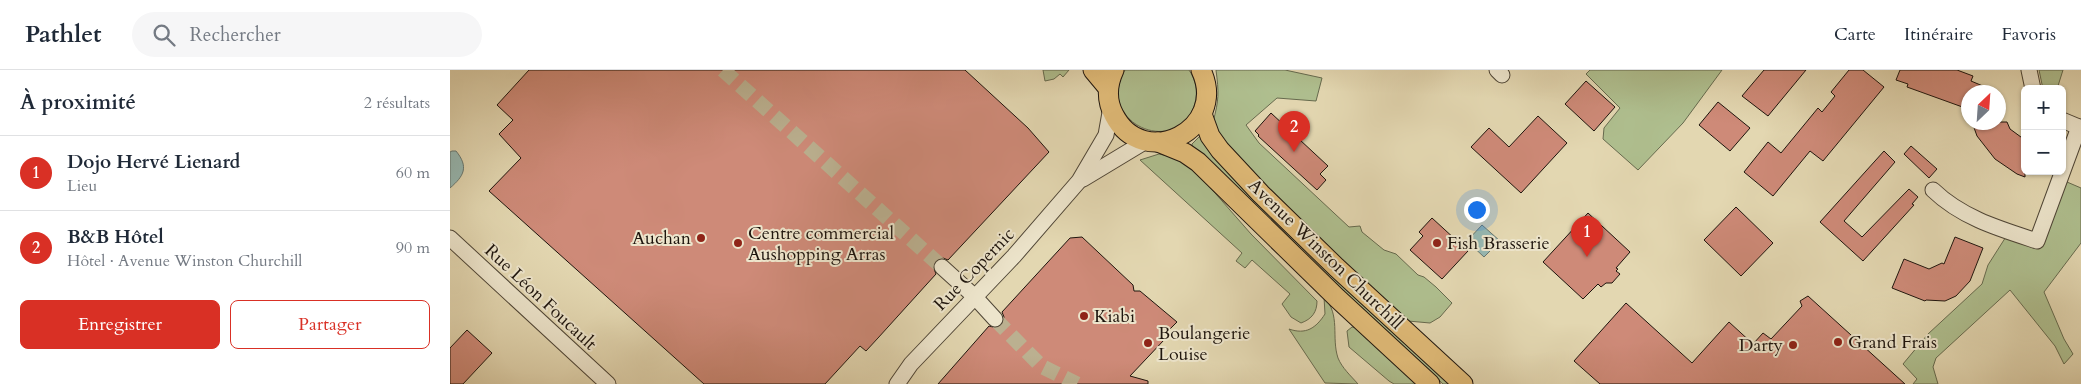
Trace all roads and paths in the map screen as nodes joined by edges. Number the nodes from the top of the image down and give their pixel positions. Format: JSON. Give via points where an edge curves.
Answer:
{"nodes":[{"id":1,"x":1093,"y":70,"type":"edge"},
{"id":2,"x":1114,"y":70,"type":"edge"},
{"id":3,"x":2029,"y":70,"type":"edge"},
{"id":4,"x":1205,"y":75,"type":"edge"},
{"id":5,"x":2032,"y":85,"type":"edge"},
{"id":6,"x":1108,"y":88,"type":"junction"},
{"id":7,"x":1111,"y":108,"type":"junction"},
{"id":8,"x":1202,"y":114,"type":"junction"},
{"id":9,"x":2066,"y":122,"type":"edge"},
{"id":10,"x":2080,"y":127,"type":"edge"},
{"id":11,"x":1152,"y":142,"type":"junction"},
{"id":12,"x":1079,"y":181,"type":"junction"},
{"id":13,"x":1933,"y":190,"type":"dead end"},
{"id":14,"x":450,"y":238,"type":"edge"},
{"id":15,"x":942,"y":268,"type":"tunnel mouth"},
{"id":16,"x":974,"y":296,"type":"junction"},
{"id":17,"x":995,"y":319,"type":"tunnel mouth"},
{"id":18,"x":608,"y":384,"type":"edge"},
{"id":19,"x":897,"y":384,"type":"edge"},
{"id":20,"x":1430,"y":384,"type":"edge"},
{"id":21,"x":1463,"y":384,"type":"edge"}],
"edges":[{"from":1,"to":6,"type":"main road"},
{"from":2,"to":6,"type":"main road"},
{"from":3,"to":5,"type":"street"},
{"from":4,"to":8,"type":"main road","via":[[1206,100]]},
{"from":6,"to":7,"type":"main road"},
{"from":7,"to":11,"type":"main road","name":"Avenue Winston Churchill","via":[[1124,129]]},
{"from":7,"to":12,"type":"street","via":[[1106,135]]},
{"from":8,"to":11,"type":"main road","via":[[1184,134],[1172,140]]},
{"from":8,"to":21,"type":"main road","name":"Avenue Winston Churchill","via":[[1210,136],[1220,150],[1261,194]]},
{"from":9,"to":10,"type":"street"},
{"from":10,"to":13,"type":"street","via":[[2037,241],[1969,216],[1946,203]]},
{"from":11,"to":12,"type":"street"},
{"from":11,"to":20,"type":"main road","name":"Avenue Winston Churchill","via":[[1185,153],[1198,162]]},
{"from":12,"to":16,"type":"street","name":"Rue Copernic","via":[[1014,256]]},
{"from":14,"to":18,"type":"street","name":"Rue Léon Foucault"},
{"from":15,"to":16,"type":"street"},
{"from":16,"to":17,"type":"street"},
{"from":16,"to":19,"type":"street","name":"Rue Copernic"}]}
